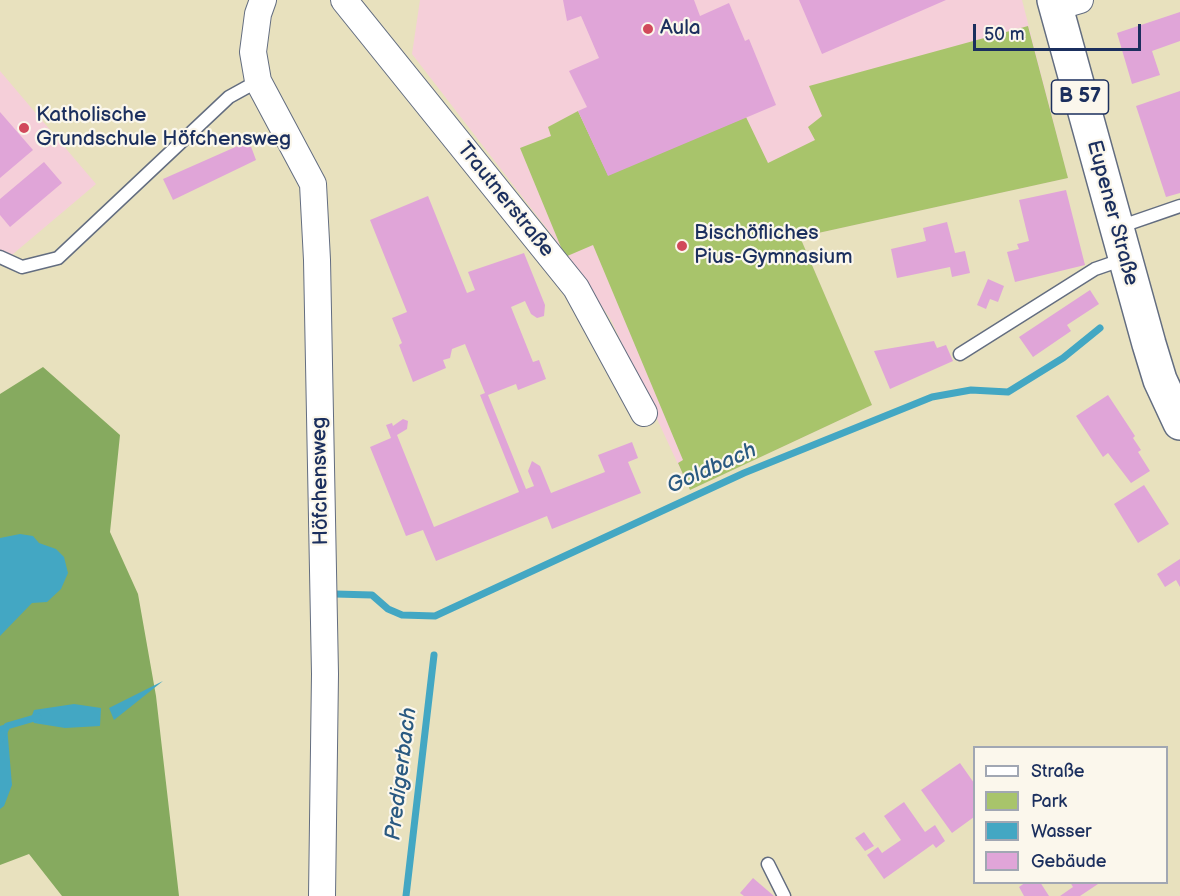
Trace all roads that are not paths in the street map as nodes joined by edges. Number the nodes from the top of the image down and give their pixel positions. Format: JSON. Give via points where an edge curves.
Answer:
{"nodes":[{"id":1,"x":263,"y":0,"type":"edge"},
{"id":2,"x":344,"y":0,"type":"edge"},
{"id":3,"x":1063,"y":2,"type":"edge"},
{"id":4,"x":258,"y":81,"type":"junction"},
{"id":5,"x":1180,"y":206,"type":"edge"},
{"id":6,"x":1115,"y":228,"type":"junction"},
{"id":7,"x":0,"y":257,"type":"edge"},
{"id":8,"x":1124,"y":259,"type":"junction"},
{"id":9,"x":960,"y":354,"type":"dead end"},
{"id":10,"x":645,"y":413,"type":"dead end"},
{"id":11,"x":1180,"y":423,"type":"edge"},
{"id":12,"x":768,"y":864,"type":"dead end"},
{"id":13,"x":322,"y":896,"type":"edge"},
{"id":14,"x":784,"y":896,"type":"edge"}],
"edges":[{"from":1,"to":4,"type":"street","name":"Höfchensweg","via":[[253,52]]},
{"from":2,"to":10,"type":"street","name":"Trautnerstraße","via":[[576,288]]},
{"from":3,"to":6,"type":"main road","name":"Eupener Straße","number":"B 57"},
{"from":4,"to":7,"type":"lane","via":[[229,97],[58,258],[22,267]]},
{"from":4,"to":13,"type":"street","name":"Höfchensweg","via":[[313,184],[325,674]]},
{"from":5,"to":6,"type":"lane"},
{"from":6,"to":8,"type":"main road","name":"Eupener Straße","number":"B 57"},
{"from":8,"to":9,"type":"lane","via":[[1095,269]]},
{"from":8,"to":11,"type":"main road","name":"Eupener Straße","number":"B 57","via":[[1160,380]]},
{"from":12,"to":14,"type":"lane"}]}
